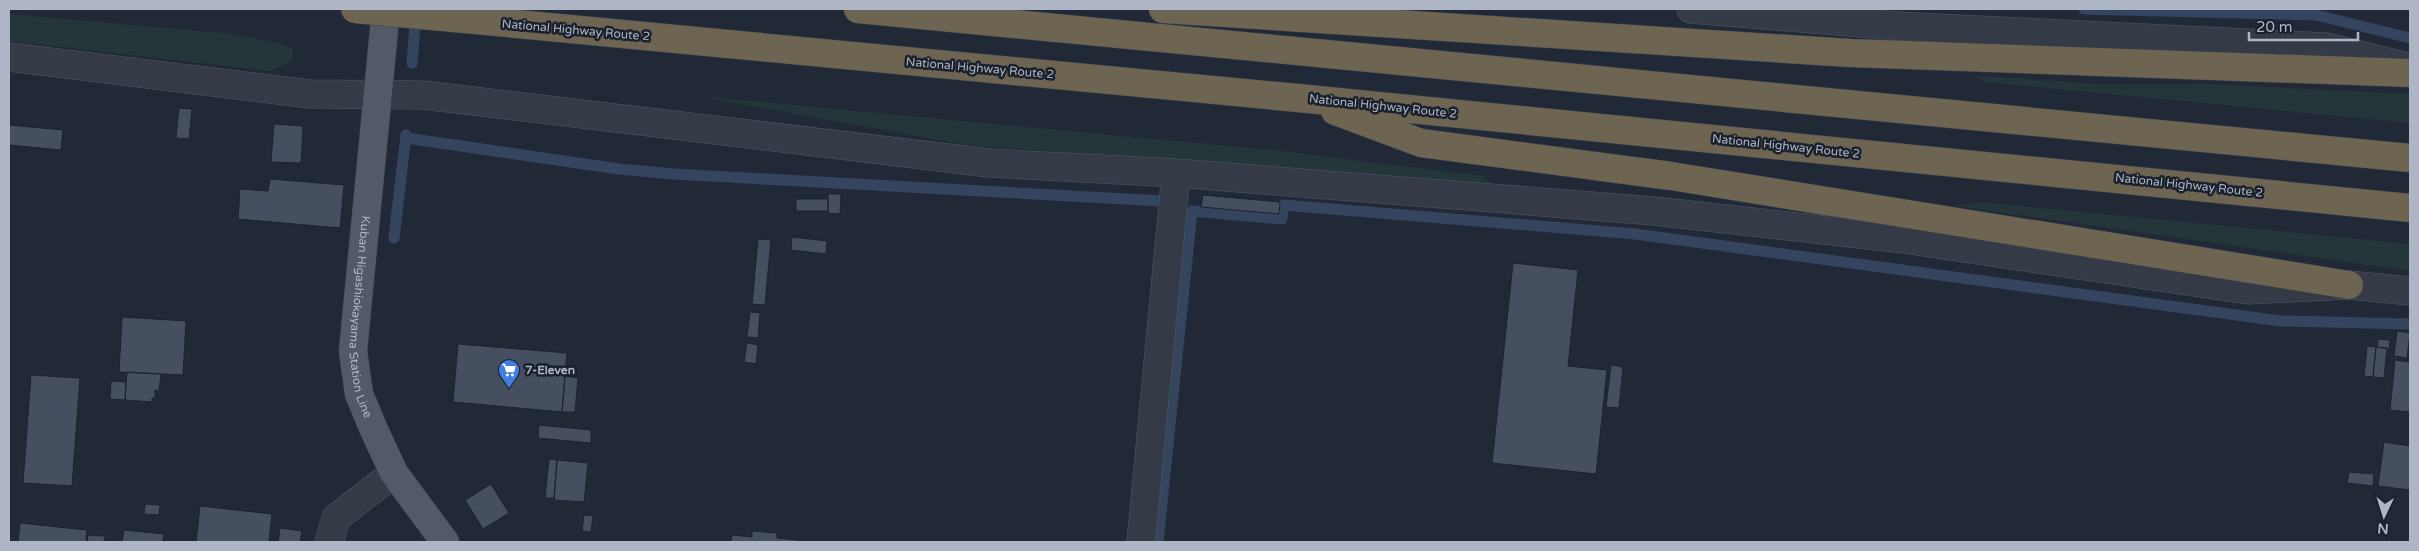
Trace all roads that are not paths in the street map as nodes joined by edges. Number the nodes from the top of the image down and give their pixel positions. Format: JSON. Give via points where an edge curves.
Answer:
{"nodes":[{"id":1,"x":355,"y":9,"type":"edge"},
{"id":2,"x":386,"y":9,"type":"edge"},
{"id":3,"x":858,"y":9,"type":"edge"},
{"id":4,"x":1163,"y":9,"type":"edge"},
{"id":5,"x":1691,"y":9,"type":"edge"},
{"id":6,"x":9,"y":57,"type":"edge"},
{"id":7,"x":2410,"y":67,"type":"edge"},
{"id":8,"x":2410,"y":73,"type":"edge"},
{"id":9,"x":378,"y":95,"type":"junction"},
{"id":10,"x":1298,"y":98,"type":"junction"},
{"id":11,"x":2410,"y":158,"type":"edge"},
{"id":12,"x":1176,"y":173,"type":"junction"},
{"id":13,"x":2410,"y":208,"type":"edge"},
{"id":14,"x":2349,"y":285,"type":"junction"},
{"id":15,"x":2410,"y":291,"type":"edge"},
{"id":16,"x":394,"y":473,"type":"junction"},
{"id":17,"x":329,"y":542,"type":"edge"},
{"id":18,"x":445,"y":542,"type":"edge"},
{"id":19,"x":1141,"y":542,"type":"edge"}],
"edges":[{"from":1,"to":10,"type":"highway","name":"National Highway Route 2","bridge":true},
{"from":2,"to":9,"type":"main road","name":"Kuban Higashiokayama Station Line"},
{"from":3,"to":11,"type":"highway"},
{"from":4,"to":8,"type":"highway","via":[[1850,53]]},
{"from":5,"to":7,"type":"street","via":[[1897,26],[2327,47]]},
{"from":6,"to":9,"type":"street","via":[[310,94]]},
{"from":9,"to":12,"type":"street","via":[[423,95],[989,163]]},
{"from":9,"to":16,"type":"main road","name":"Kuban Higashiokayama Station Line","via":[[353,351],[359,394]]},
{"from":10,"to":13,"type":"highway","name":"National Highway Route 2"},
{"from":10,"to":14,"type":"highway","via":[[1421,143],[1671,176]]},
{"from":12,"to":14,"type":"street","via":[[1664,212],[1904,239],[2248,290]]},
{"from":12,"to":19,"type":"street"},
{"from":14,"to":15,"type":"street"},
{"from":16,"to":17,"type":"street","via":[[336,518]]},
{"from":16,"to":18,"type":"main road","name":"Kuban Higashiokayama Station Line"}]}
